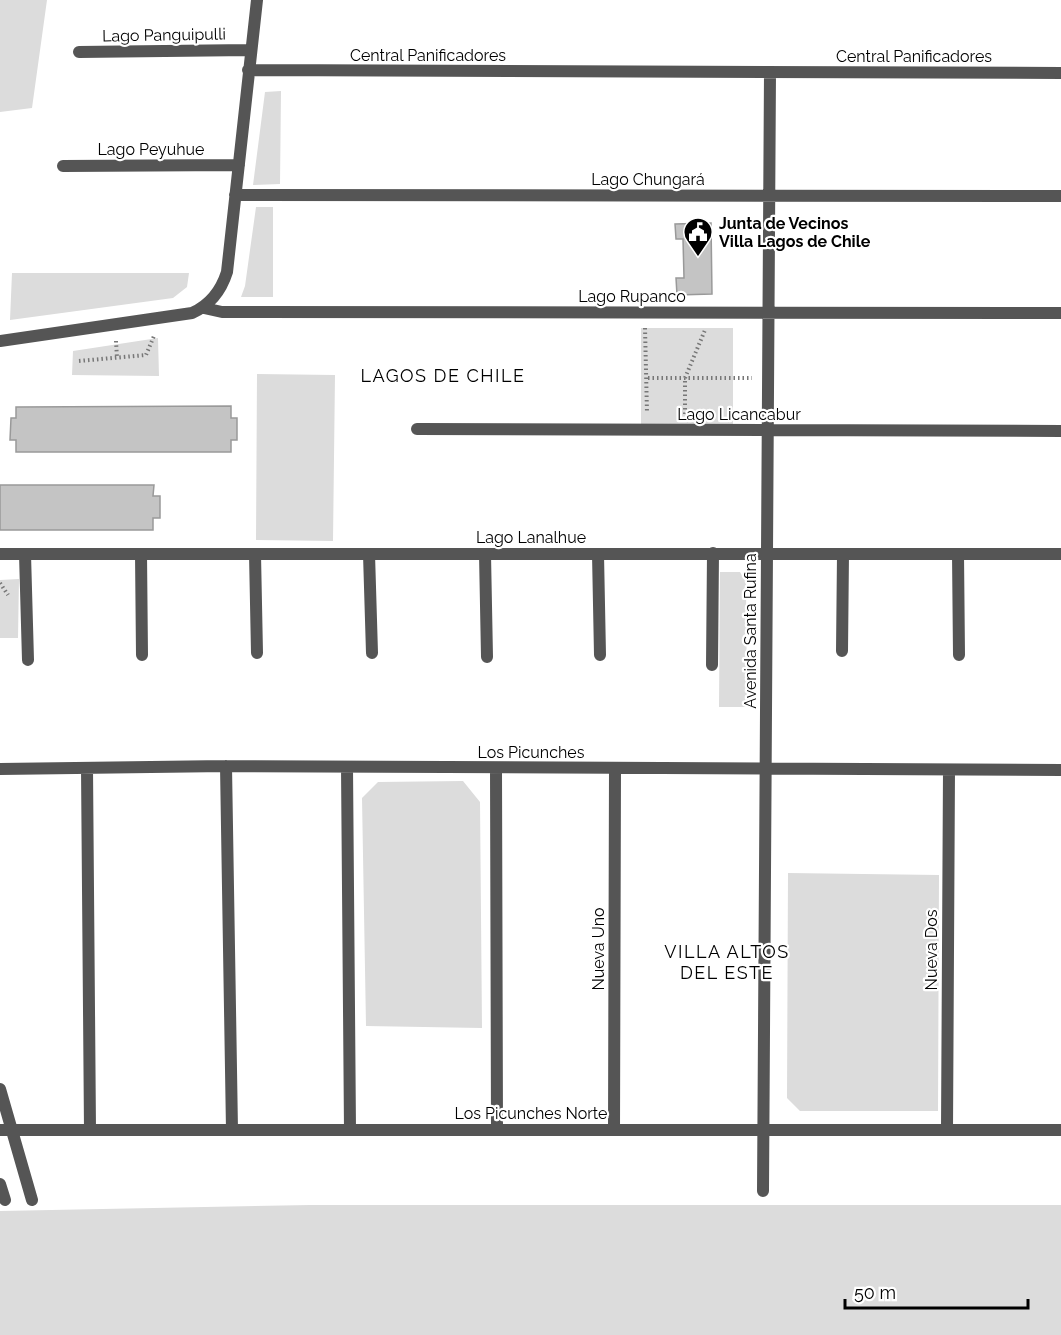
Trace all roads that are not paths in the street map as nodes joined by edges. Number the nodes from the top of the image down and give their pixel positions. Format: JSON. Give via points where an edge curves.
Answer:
{"nodes":[{"id":1,"x":256,"y":0,"type":"edge"},
{"id":2,"x":250,"y":50,"type":"junction"},
{"id":3,"x":79,"y":52,"type":"dead end"},
{"id":4,"x":248,"y":70,"type":"junction"},
{"id":5,"x":770,"y":72,"type":"junction"},
{"id":6,"x":1061,"y":73,"type":"edge"},
{"id":7,"x":239,"y":165,"type":"junction"},
{"id":8,"x":63,"y":166,"type":"dead end"},
{"id":9,"x":236,"y":195,"type":"junction"},
{"id":10,"x":769,"y":196,"type":"junction"},
{"id":11,"x":1061,"y":196,"type":"edge"},
{"id":12,"x":204,"y":308,"type":"junction"},
{"id":13,"x":768,"y":313,"type":"junction"},
{"id":14,"x":1061,"y":313,"type":"edge"},
{"id":15,"x":0,"y":341,"type":"edge"},
{"id":16,"x":417,"y":429,"type":"dead end"},
{"id":17,"x":768,"y":430,"type":"junction"},
{"id":18,"x":1061,"y":431,"type":"edge"},
{"id":19,"x":713,"y":553,"type":"junction"},
{"id":20,"x":0,"y":554,"type":"edge"},
{"id":21,"x":25,"y":554,"type":"junction"},
{"id":22,"x":141,"y":554,"type":"junction"},
{"id":23,"x":255,"y":554,"type":"junction"},
{"id":24,"x":369,"y":554,"type":"junction"},
{"id":25,"x":485,"y":554,"type":"junction"},
{"id":26,"x":598,"y":554,"type":"junction"},
{"id":27,"x":767,"y":554,"type":"junction"},
{"id":28,"x":843,"y":554,"type":"junction"},
{"id":29,"x":958,"y":554,"type":"junction"},
{"id":30,"x":1061,"y":554,"type":"edge"},
{"id":31,"x":842,"y":651,"type":"dead end"},
{"id":32,"x":257,"y":653,"type":"dead end"},
{"id":33,"x":372,"y":653,"type":"dead end"},
{"id":34,"x":600,"y":655,"type":"dead end"},
{"id":35,"x":959,"y":655,"type":"dead end"},
{"id":36,"x":142,"y":656,"type":"dead end"},
{"id":37,"x":487,"y":657,"type":"dead end"},
{"id":38,"x":28,"y":660,"type":"dead end"},
{"id":39,"x":712,"y":665,"type":"dead end"},
{"id":40,"x":226,"y":766,"type":"junction"},
{"id":41,"x":347,"y":767,"type":"junction"},
{"id":42,"x":87,"y":768,"type":"junction"},
{"id":43,"x":496,"y":768,"type":"junction"},
{"id":44,"x":615,"y":768,"type":"junction"},
{"id":45,"x":0,"y":769,"type":"edge"},
{"id":46,"x":765,"y":769,"type":"junction"},
{"id":47,"x":949,"y":770,"type":"junction"},
{"id":48,"x":1061,"y":770,"type":"edge"},
{"id":49,"x":0,"y":1089,"type":"edge"},
{"id":50,"x":6,"y":1130,"type":"edge"},
{"id":51,"x":90,"y":1130,"type":"junction"},
{"id":52,"x":232,"y":1130,"type":"junction"},
{"id":53,"x":350,"y":1130,"type":"junction"},
{"id":54,"x":497,"y":1130,"type":"junction"},
{"id":55,"x":614,"y":1130,"type":"junction"},
{"id":56,"x":763,"y":1130,"type":"junction"},
{"id":57,"x":947,"y":1130,"type":"junction"},
{"id":58,"x":1061,"y":1130,"type":"edge"},
{"id":59,"x":0,"y":1184,"type":"edge"},
{"id":60,"x":764,"y":1191,"type":"dead end"},
{"id":61,"x":5,"y":1200,"type":"dead end"},
{"id":62,"x":32,"y":1200,"type":"dead end"}],
"edges":[{"from":1,"to":2,"type":"street"},
{"from":2,"to":3,"type":"street","name":"Lago Panguipulli"},
{"from":2,"to":4,"type":"street"},
{"from":4,"to":5,"type":"street","name":"Central Panificadores"},
{"from":4,"to":7,"type":"street"},
{"from":5,"to":6,"type":"street","name":"Central Panificadores"},
{"from":5,"to":10,"type":"street","name":"Avenida Santa Rufina"},
{"from":7,"to":8,"type":"street","name":"Lago Peyuhue"},
{"from":7,"to":9,"type":"street"},
{"from":9,"to":10,"type":"street","name":"Lago Chungará"},
{"from":9,"to":12,"type":"street","via":[[227,272],[217,294]]},
{"from":10,"to":11,"type":"street","name":"Lago Chungará"},
{"from":10,"to":13,"type":"street","name":"Avenida Santa Rufina"},
{"from":12,"to":13,"type":"street","name":"Lago Rupanco","via":[[234,312]]},
{"from":12,"to":15,"type":"street","via":[[192,314]]},
{"from":13,"to":14,"type":"street","name":"Lago Rupanco"},
{"from":13,"to":17,"type":"street","name":"Avenida Santa Rufina"},
{"from":16,"to":17,"type":"street","name":"Lago Licancabur"},
{"from":17,"to":18,"type":"street","name":"Lago Licancabur"},
{"from":17,"to":27,"type":"street","name":"Avenida Santa Rufina"},
{"from":19,"to":26,"type":"street","name":"Lago Lanalhue"},
{"from":19,"to":27,"type":"street","name":"Lago Lanalhue"},
{"from":19,"to":39,"type":"street"},
{"from":20,"to":21,"type":"street","name":"Lago Lanalhue"},
{"from":21,"to":22,"type":"street","name":"Lago Lanalhue"},
{"from":21,"to":38,"type":"street"},
{"from":22,"to":23,"type":"street","name":"Lago Lanalhue"},
{"from":22,"to":36,"type":"street"},
{"from":23,"to":24,"type":"street","name":"Lago Lanalhue"},
{"from":23,"to":32,"type":"street"},
{"from":24,"to":25,"type":"street","name":"Lago Lanalhue"},
{"from":24,"to":33,"type":"street"},
{"from":25,"to":26,"type":"street","name":"Lago Lanalhue"},
{"from":25,"to":37,"type":"street"},
{"from":26,"to":34,"type":"street"},
{"from":27,"to":28,"type":"street","name":"Lago Lanalhue"},
{"from":27,"to":46,"type":"street","name":"Avenida Santa Rufina"},
{"from":28,"to":29,"type":"street","name":"Lago Lanalhue"},
{"from":28,"to":31,"type":"street"},
{"from":29,"to":30,"type":"street","name":"Lago Lanalhue"},
{"from":29,"to":35,"type":"street"},
{"from":40,"to":41,"type":"street","name":"Los Picunches"},
{"from":40,"to":42,"type":"street","name":"Los Picunches"},
{"from":40,"to":52,"type":"street"},
{"from":41,"to":43,"type":"street","name":"Los Picunches"},
{"from":41,"to":53,"type":"street"},
{"from":42,"to":45,"type":"street","name":"Los Picunches"},
{"from":42,"to":51,"type":"street"},
{"from":43,"to":44,"type":"street","name":"Los Picunches"},
{"from":43,"to":54,"type":"street"},
{"from":44,"to":46,"type":"street","name":"Los Picunches"},
{"from":44,"to":55,"type":"street","name":"Nueva Uno"},
{"from":46,"to":47,"type":"street","name":"Los Picunches"},
{"from":46,"to":56,"type":"street","name":"Avenida Santa Rufina"},
{"from":47,"to":48,"type":"street","name":"Los Picunches"},
{"from":47,"to":57,"type":"street","name":"Nueva Dos"},
{"from":49,"to":50,"type":"street"},
{"from":50,"to":51,"type":"street","name":"Los Picunches Norte"},
{"from":50,"to":62,"type":"street"},
{"from":51,"to":52,"type":"street","name":"Los Picunches Norte"},
{"from":52,"to":53,"type":"street","name":"Los Picunches Norte"},
{"from":53,"to":54,"type":"street","name":"Los Picunches Norte"},
{"from":54,"to":55,"type":"street","name":"Los Picunches Norte"},
{"from":55,"to":56,"type":"street","name":"Los Picunches Norte"},
{"from":56,"to":57,"type":"street","name":"Los Picunches Norte"},
{"from":56,"to":60,"type":"street","name":"Avenida Santa Rufina"},
{"from":57,"to":58,"type":"street","name":"Los Picunches Norte"},
{"from":59,"to":61,"type":"street"}]}
